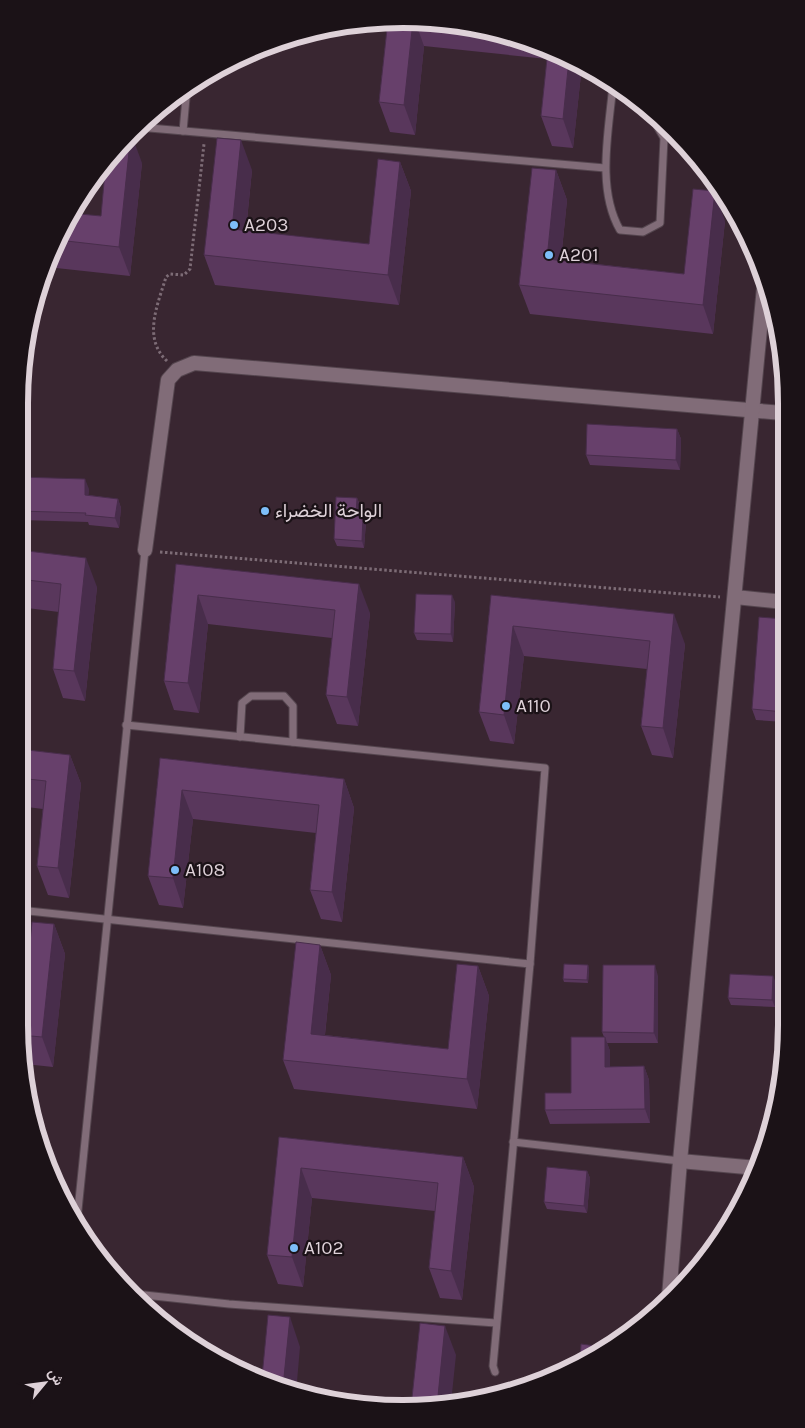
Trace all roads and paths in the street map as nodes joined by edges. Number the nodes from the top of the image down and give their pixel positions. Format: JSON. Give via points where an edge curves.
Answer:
{"nodes":[{"id":1,"x":612,"y":92,"type":"edge"},
{"id":2,"x":186,"y":97,"type":"edge"},
{"id":3,"x":147,"y":128,"type":"edge"},
{"id":4,"x":659,"y":129,"type":"edge"},
{"id":5,"x":183,"y":131,"type":"junction"},
{"id":6,"x":206,"y":134,"type":"junction"},
{"id":7,"x":605,"y":168,"type":"junction"},
{"id":8,"x":763,"y":298,"type":"edge"},
{"id":9,"x":177,"y":370,"type":"junction"},
{"id":10,"x":751,"y":410,"type":"junction"},
{"id":11,"x":778,"y":413,"type":"edge"},
{"id":12,"x":145,"y":550,"type":"junction"},
{"id":13,"x":735,"y":597,"type":"junction"},
{"id":14,"x":778,"y":601,"type":"edge"},
{"id":15,"x":126,"y":725,"type":"junction"},
{"id":16,"x":240,"y":737,"type":"junction"},
{"id":17,"x":293,"y":742,"type":"junction"},
{"id":18,"x":28,"y":911,"type":"edge"},
{"id":19,"x":108,"y":920,"type":"junction"},
{"id":20,"x":530,"y":964,"type":"junction"},
{"id":21,"x":513,"y":1142,"type":"junction"},
{"id":22,"x":680,"y":1161,"type":"junction"},
{"id":23,"x":750,"y":1167,"type":"edge"},
{"id":24,"x":78,"y":1213,"type":"edge"},
{"id":25,"x":670,"y":1289,"type":"edge"},
{"id":26,"x":141,"y":1295,"type":"edge"},
{"id":27,"x":496,"y":1323,"type":"junction"},
{"id":28,"x":495,"y":1372,"type":"dead end"}],
"edges":[{"from":1,"to":7,"type":"lane"},
{"from":2,"to":5,"type":"lane"},
{"from":3,"to":5,"type":"lane"},
{"from":4,"to":7,"type":"lane","via":[[664,138],[660,222],[643,232],[620,230],[613,218]]},
{"from":5,"to":6,"type":"lane"},
{"from":6,"to":7,"type":"lane"},
{"from":6,"to":9,"type":"path","via":[[190,269],[184,275],[170,274],[166,277],[153,320],[153,339],[162,356]]},
{"from":8,"to":10,"type":"street"},
{"from":9,"to":10,"type":"street","via":[[194,363]]},
{"from":9,"to":12,"type":"street","via":[[168,380]]},
{"from":10,"to":11,"type":"street"},
{"from":10,"to":13,"type":"street"},
{"from":12,"to":13,"type":"path","via":[[712,598]]},
{"from":12,"to":15,"type":"lane"},
{"from":13,"to":14,"type":"street"},
{"from":13,"to":22,"type":"street"},
{"from":15,"to":16,"type":"lane"},
{"from":15,"to":19,"type":"lane"},
{"from":16,"to":17,"type":"lane"},
{"from":16,"to":17,"type":"lane","via":[[242,704],[251,696],[284,696],[293,706]]},
{"from":17,"to":20,"type":"lane","via":[[545,768]]},
{"from":18,"to":19,"type":"lane"},
{"from":19,"to":20,"type":"lane"},
{"from":19,"to":24,"type":"lane"},
{"from":20,"to":21,"type":"lane"},
{"from":21,"to":22,"type":"lane"},
{"from":21,"to":27,"type":"lane"},
{"from":22,"to":23,"type":"street"},
{"from":22,"to":25,"type":"street"},
{"from":26,"to":27,"type":"lane","via":[[239,1305]]},
{"from":27,"to":28,"type":"lane"}]}
